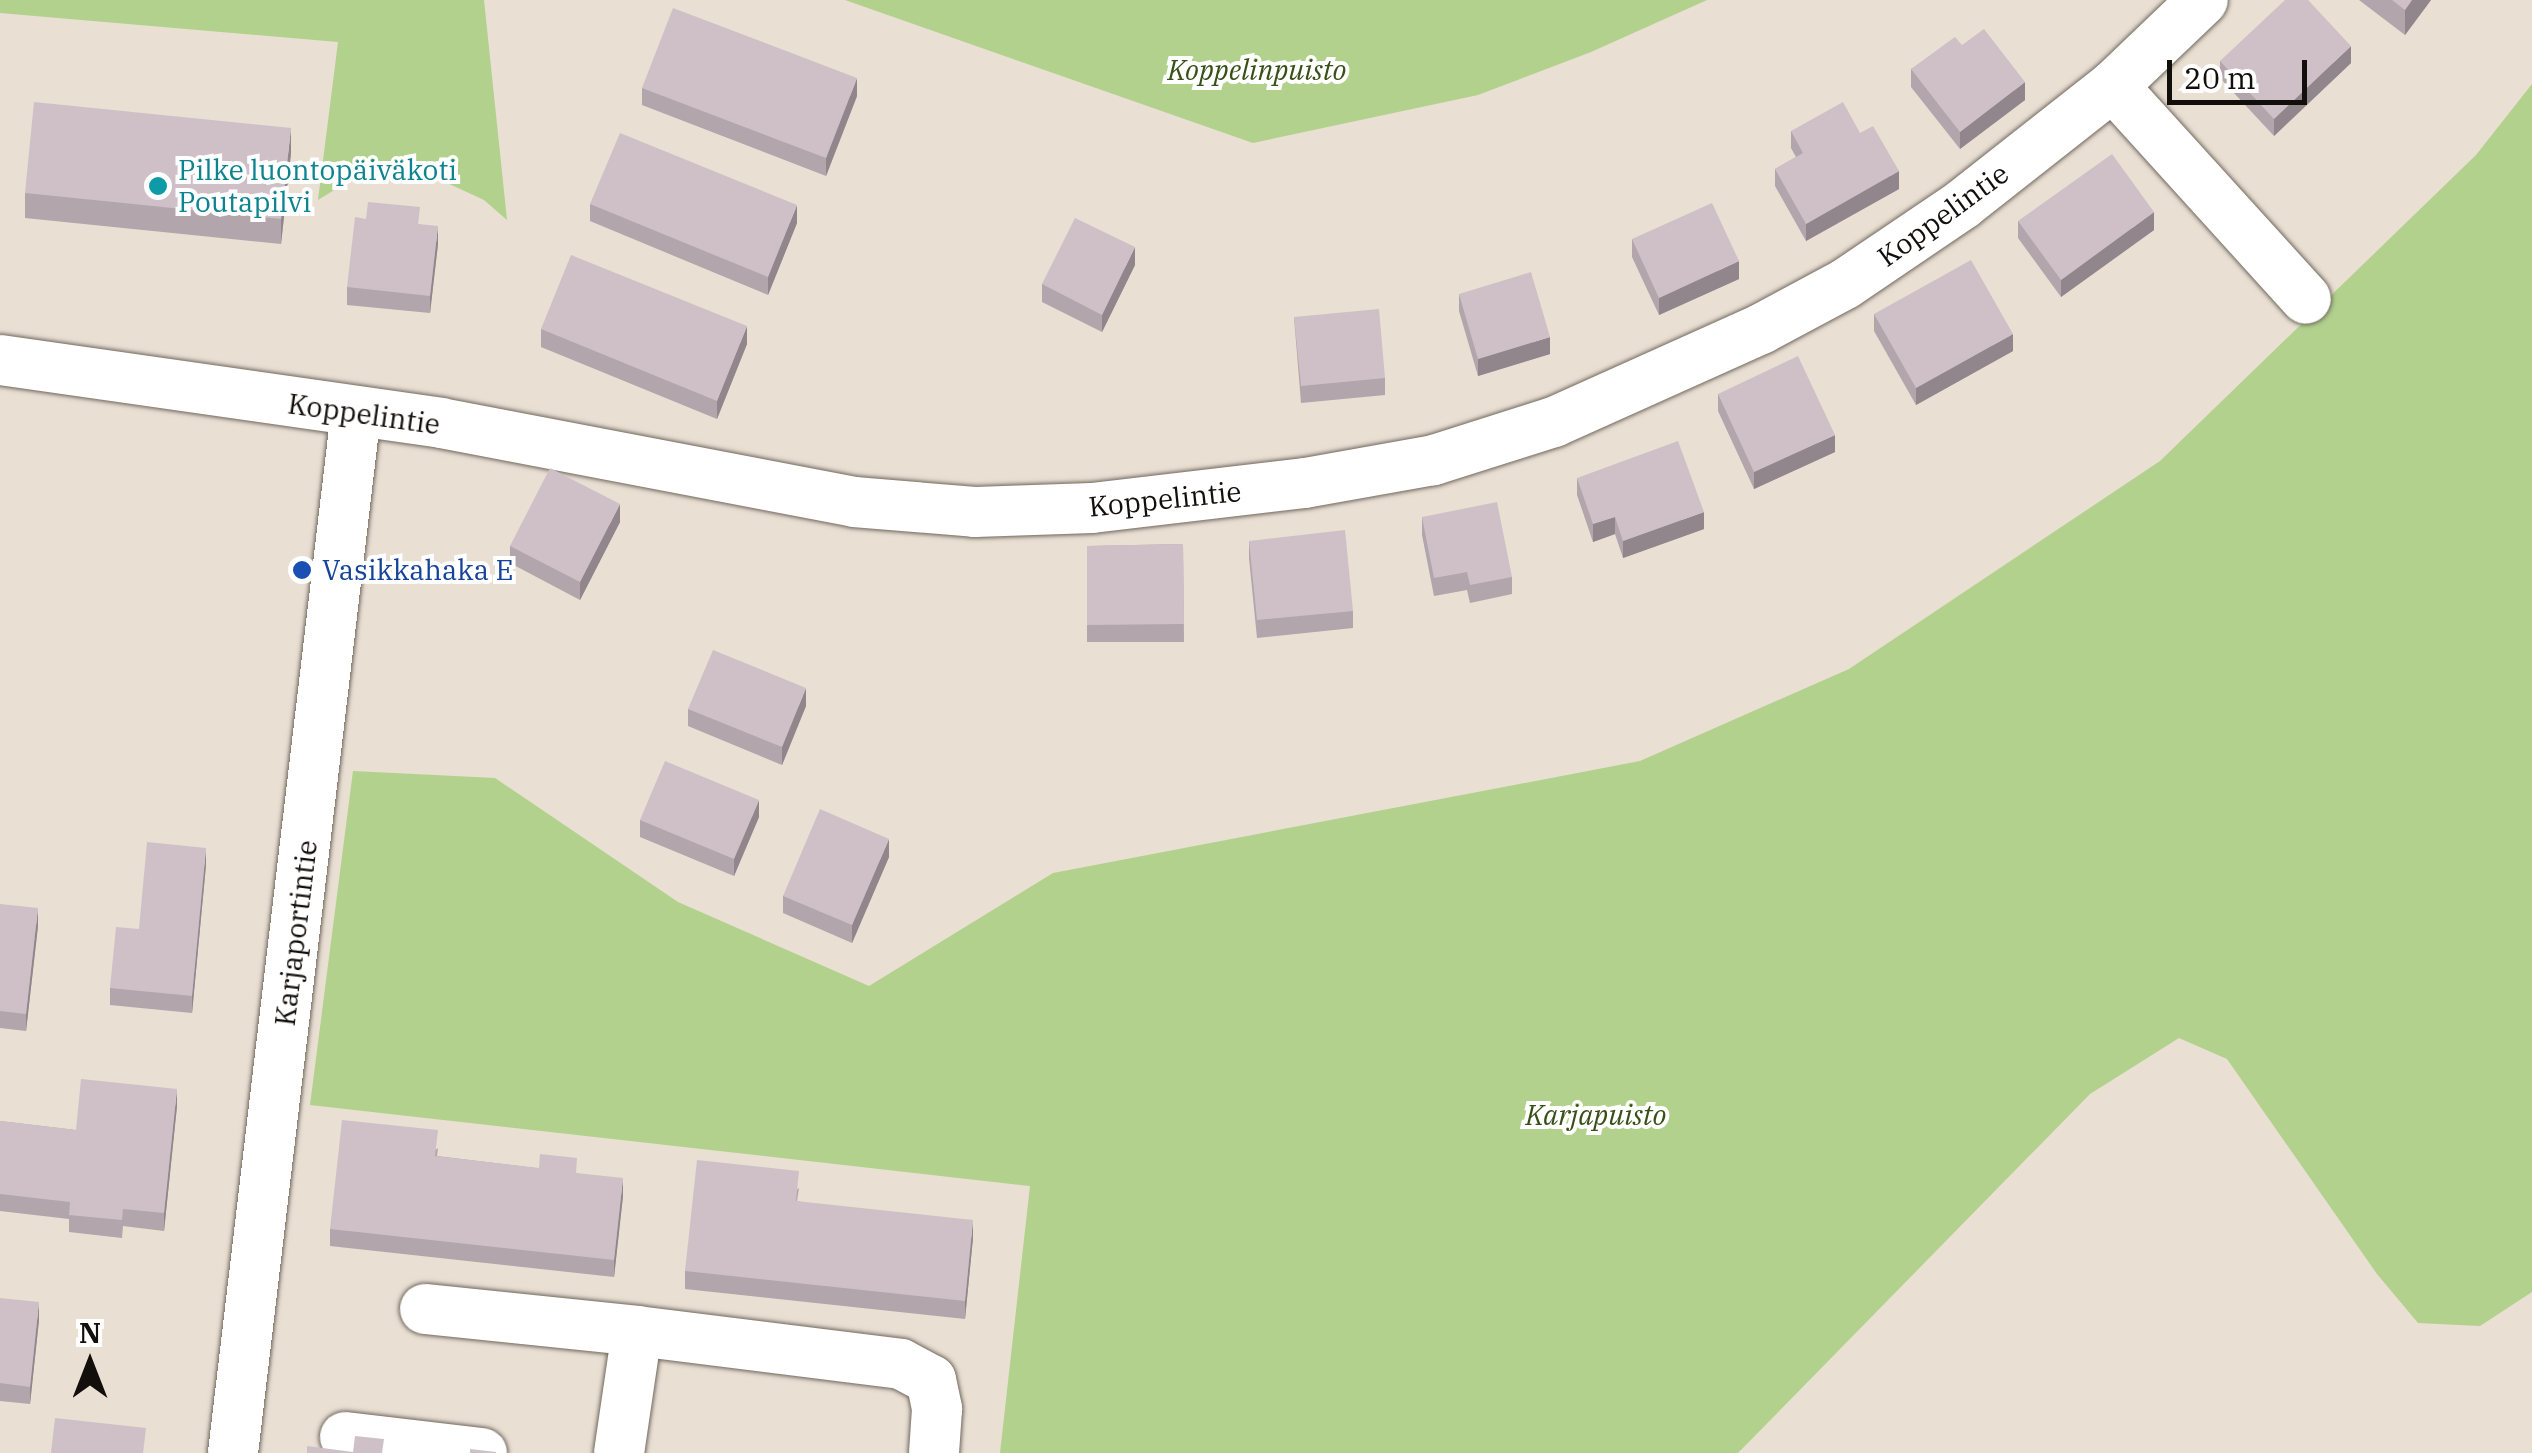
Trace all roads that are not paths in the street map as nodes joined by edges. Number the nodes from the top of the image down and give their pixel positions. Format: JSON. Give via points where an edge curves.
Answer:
{"nodes":[{"id":1,"x":2203,"y":0,"type":"edge"},
{"id":2,"x":2113,"y":86,"type":"junction"},
{"id":3,"x":2306,"y":300,"type":"dead end"},
{"id":4,"x":0,"y":360,"type":"edge"},
{"id":5,"x":356,"y":412,"type":"junction"},
{"id":6,"x":425,"y":1309,"type":"dead end"},
{"id":7,"x":636,"y":1331,"type":"junction"},
{"id":8,"x":345,"y":1436,"type":"dead end"},
{"id":9,"x":233,"y":1453,"type":"edge"},
{"id":10,"x":482,"y":1453,"type":"edge"},
{"id":11,"x":618,"y":1453,"type":"edge"},
{"id":12,"x":934,"y":1453,"type":"edge"}],
"edges":[{"from":1,"to":2,"type":"street","name":"Koppelintie"},
{"from":2,"to":3,"type":"street"},
{"from":2,"to":5,"type":"street","name":"Koppelintie","via":[[1964,204],[1845,284],[1554,422],[1434,460],[1092,508],[975,512],[854,502],[576,446]]},
{"from":4,"to":5,"type":"street","name":"Koppelintie"},
{"from":5,"to":9,"type":"street","name":"Karjaportintie"},
{"from":6,"to":7,"type":"street"},
{"from":7,"to":11,"type":"street"},
{"from":7,"to":12,"type":"street","via":[[901,1364],[931,1380]]},
{"from":8,"to":10,"type":"street"}]}
